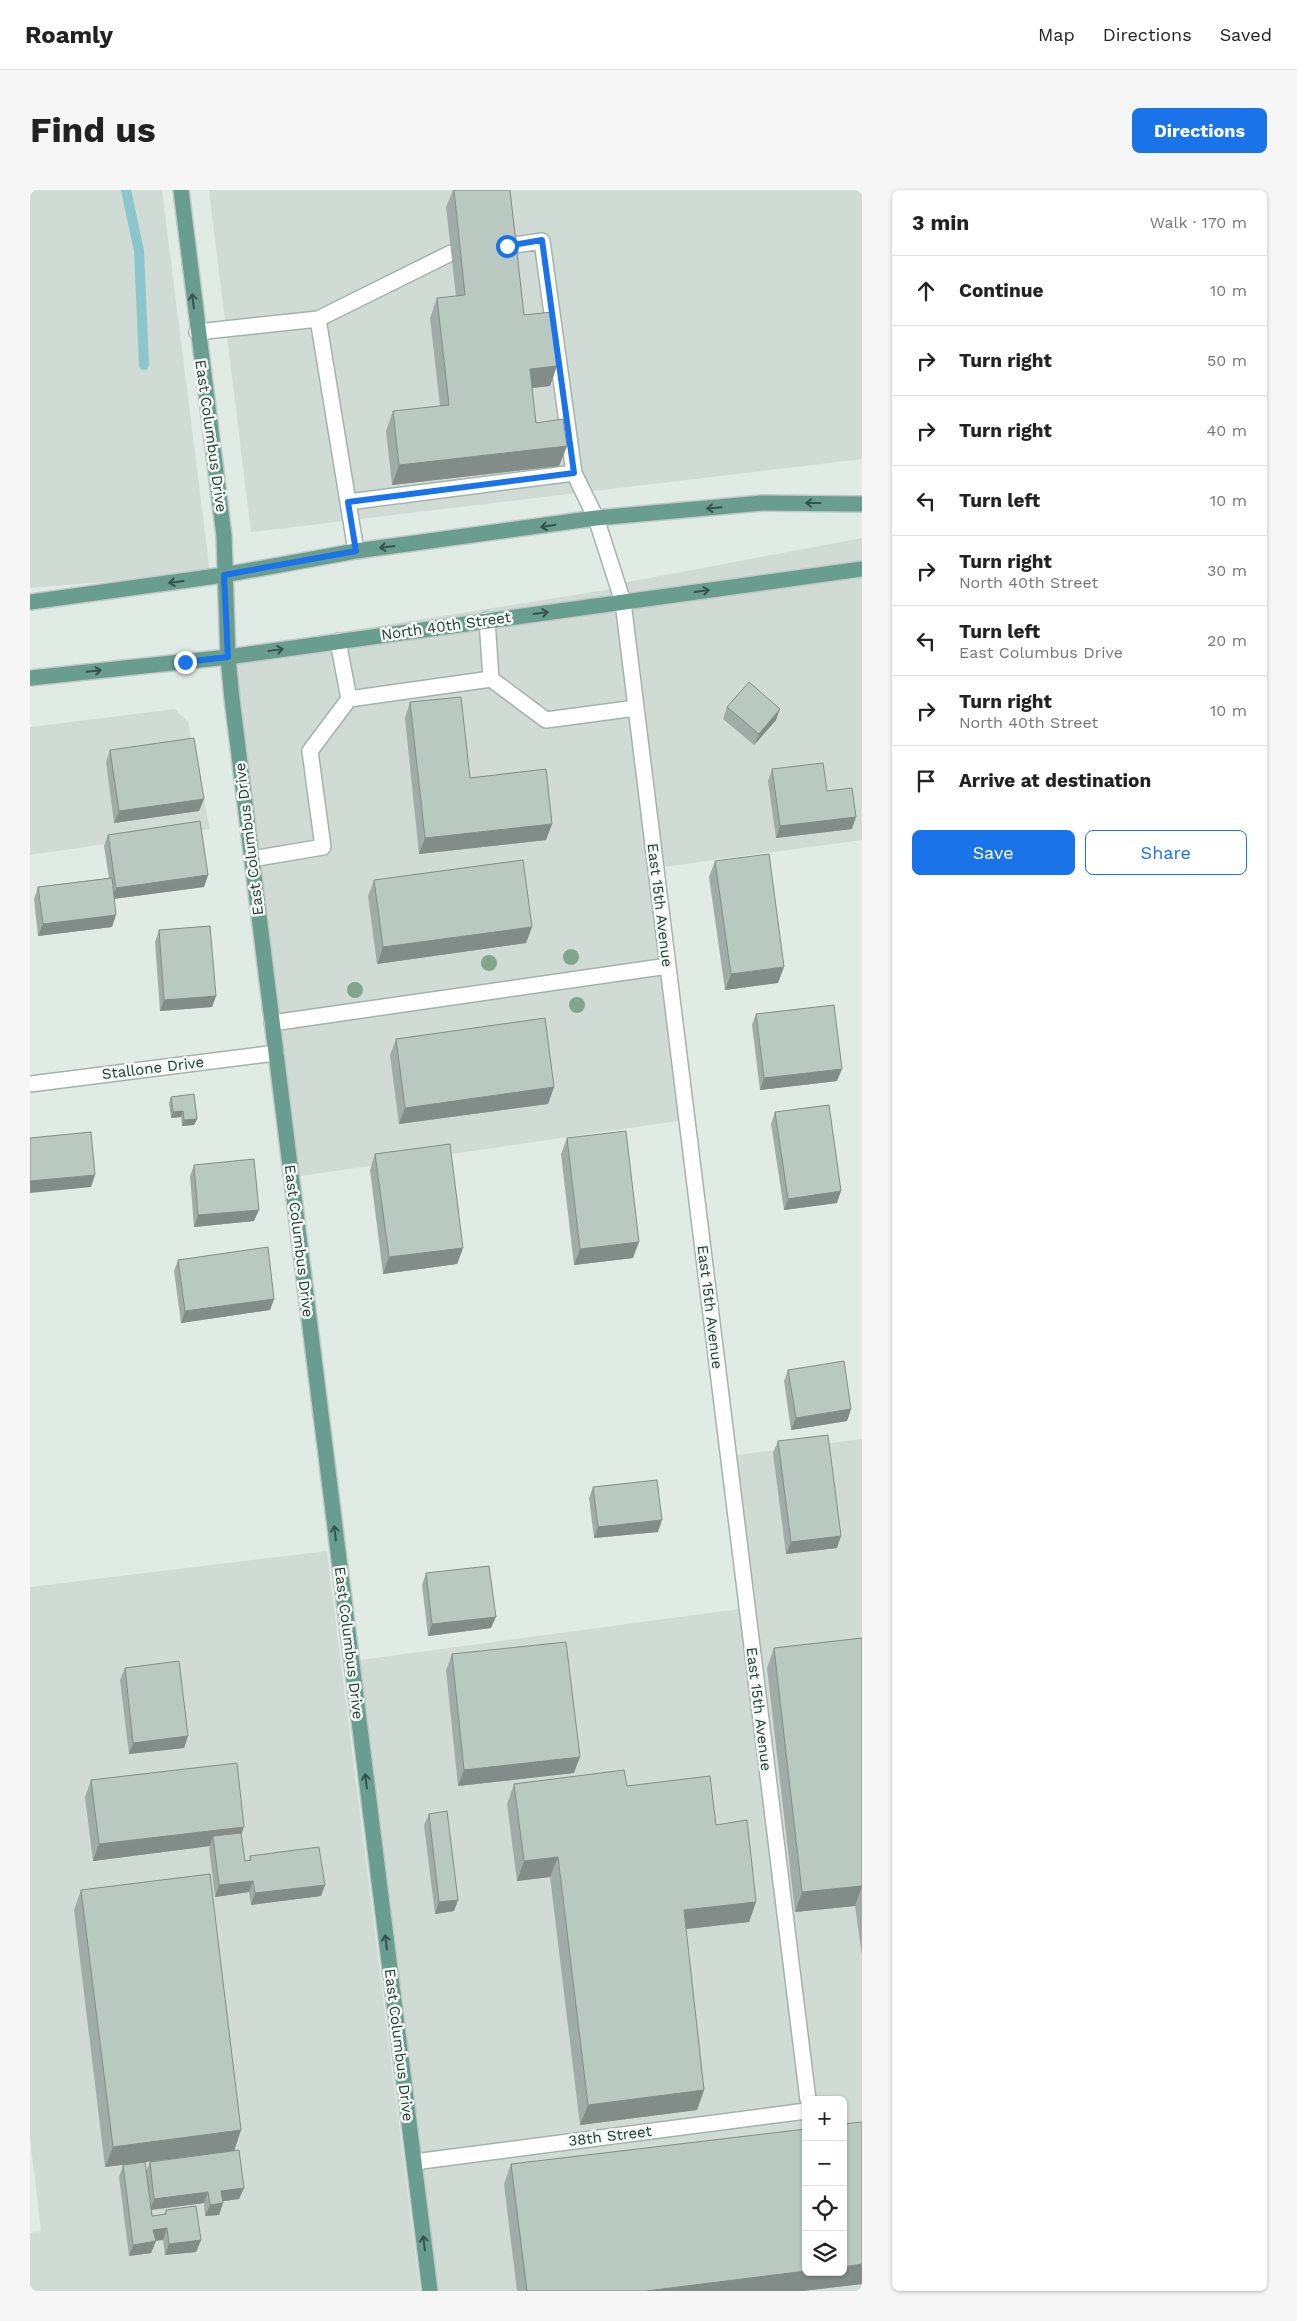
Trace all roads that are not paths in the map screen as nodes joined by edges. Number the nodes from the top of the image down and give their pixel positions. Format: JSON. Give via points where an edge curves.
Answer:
{"nodes":[{"id":1,"x":181,"y":190,"type":"edge"},
{"id":2,"x":507,"y":246,"type":"edge"},
{"id":3,"x":451,"y":253,"type":"dead end"},
{"id":4,"x":318,"y":319,"type":"junction"},
{"id":5,"x":197,"y":332,"type":"junction"},
{"id":6,"x":574,"y":473,"type":"junction"},
{"id":7,"x":348,"y":502,"type":"junction"},
{"id":8,"x":862,"y":504,"type":"edge"},
{"id":9,"x":596,"y":518,"type":"junction"},
{"id":10,"x":356,"y":551,"type":"junction"},
{"id":11,"x":862,"y":569,"type":"edge"},
{"id":12,"x":224,"y":575,"type":"junction"},
{"id":13,"x":30,"y":602,"type":"edge"},
{"id":14,"x":623,"y":602,"type":"junction"},
{"id":15,"x":487,"y":620,"type":"junction"},
{"id":16,"x":338,"y":641,"type":"junction"},
{"id":17,"x":228,"y":657,"type":"junction"},
{"id":18,"x":30,"y":678,"type":"edge"},
{"id":19,"x":491,"y":679,"type":"junction"},
{"id":20,"x":349,"y":699,"type":"junction"},
{"id":21,"x":636,"y":708,"type":"junction"},
{"id":22,"x":252,"y":859,"type":"junction"},
{"id":23,"x":668,"y":966,"type":"junction"},
{"id":24,"x":272,"y":1023,"type":"junction"},
{"id":25,"x":276,"y":1053,"type":"junction"},
{"id":26,"x":30,"y":1084,"type":"edge"},
{"id":27,"x":808,"y":2096,"type":"edge"},
{"id":28,"x":802,"y":2112,"type":"edge"},
{"id":29,"x":414,"y":2162,"type":"junction"},
{"id":30,"x":430,"y":2291,"type":"edge"}],
"edges":[{"from":5,"to":1,"type":"main road","name":"East Columbus Drive","one_way":true},
{"from":2,"to":6,"type":"street","name":"East 15th Avenue","via":[[542,240]]},
{"from":3,"to":4,"type":"street"},
{"from":4,"to":5,"type":"street"},
{"from":4,"to":7,"type":"street"},
{"from":5,"to":12,"type":"main road","name":"East Columbus Drive","via":[[224,536]]},
{"from":6,"to":7,"type":"street"},
{"from":6,"to":9,"type":"street","name":"East 15th Avenue"},
{"from":7,"to":10,"type":"street"},
{"from":8,"to":9,"type":"main road","one_way":true,"via":[[762,503]]},
{"from":9,"to":10,"type":"main road","one_way":true},
{"from":9,"to":14,"type":"street","name":"East 15th Avenue"},
{"from":10,"to":12,"type":"main road"},
{"from":14,"to":11,"type":"main road","name":"North 40th Street","one_way":true},
{"from":12,"to":13,"type":"main road","one_way":true},
{"from":12,"to":17,"type":"main road","name":"East Columbus Drive"},
{"from":15,"to":14,"type":"main road","name":"North 40th Street","one_way":true},
{"from":14,"to":21,"type":"street","name":"East 15th Avenue"},
{"from":15,"to":16,"type":"main road","name":"North 40th Street"},
{"from":15,"to":19,"type":"street"},
{"from":17,"to":16,"type":"main road","name":"North 40th Street","one_way":true},
{"from":16,"to":20,"type":"street"},
{"from":18,"to":17,"type":"main road","name":"North 40th Street","one_way":true},
{"from":17,"to":22,"type":"main road","name":"East Columbus Drive"},
{"from":19,"to":20,"type":"street"},
{"from":19,"to":21,"type":"street","via":[[546,720]]},
{"from":20,"to":22,"type":"street","via":[[310,751],[323,847]]},
{"from":21,"to":23,"type":"street","name":"East 15th Avenue"},
{"from":22,"to":24,"type":"main road","name":"East Columbus Drive"},
{"from":23,"to":24,"type":"street"},
{"from":23,"to":27,"type":"street","name":"East 15th Avenue"},
{"from":24,"to":25,"type":"main road","name":"East Columbus Drive"},
{"from":25,"to":26,"type":"street","name":"Stallone Drive"},
{"from":29,"to":25,"type":"main road","name":"East Columbus Drive","one_way":true},
{"from":28,"to":29,"type":"street","name":"38th Street"},
{"from":30,"to":29,"type":"main road","name":"East Columbus Drive","one_way":true}]}
